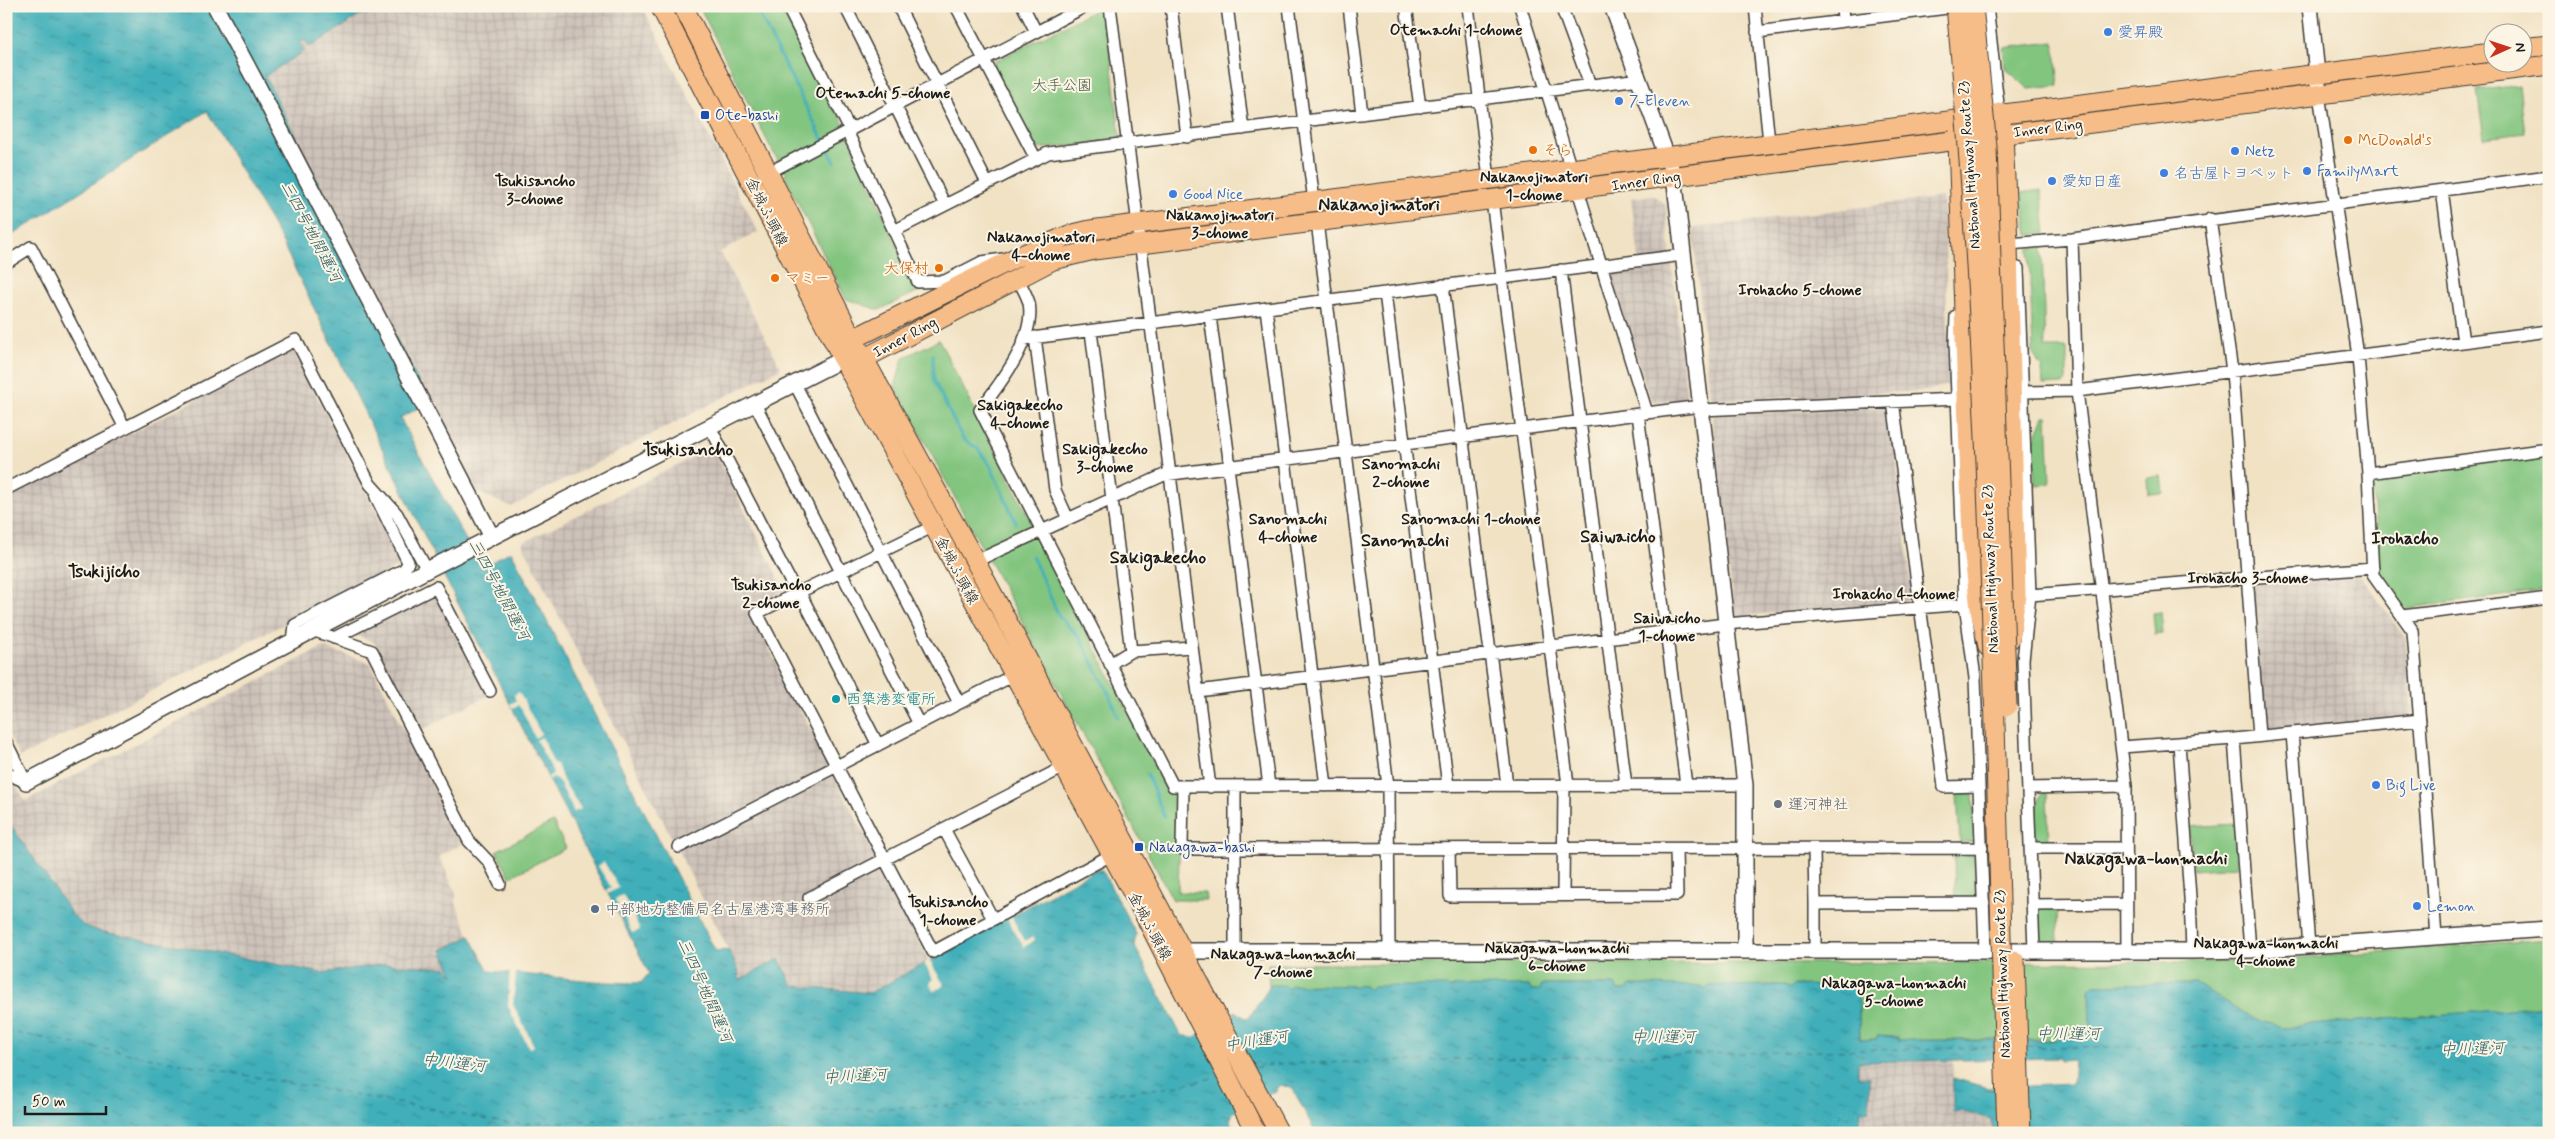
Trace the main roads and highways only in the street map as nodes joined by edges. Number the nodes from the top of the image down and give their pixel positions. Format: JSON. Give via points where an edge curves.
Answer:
{"nodes":[{"id":1,"x":660,"y":6,"type":"edge"},
{"id":2,"x":683,"y":6,"type":"edge"},
{"id":3,"x":1973,"y":6,"type":"edge"},
{"id":4,"x":1950,"y":7,"type":"edge"},
{"id":5,"x":2549,"y":45,"type":"edge"},
{"id":6,"x":2532,"y":47,"type":"edge"},
{"id":7,"x":2482,"y":53,"type":"edge"},
{"id":8,"x":2549,"y":65,"type":"edge"},
{"id":9,"x":1999,"y":113,"type":"junction"},
{"id":10,"x":1960,"y":120,"type":"junction"},
{"id":11,"x":2003,"y":134,"type":"junction"},
{"id":12,"x":1958,"y":141,"type":"junction"},
{"id":13,"x":853,"y":339,"type":"junction"},
{"id":14,"x":865,"y":358,"type":"junction"},
{"id":15,"x":843,"y":359,"type":"junction"},
{"id":16,"x":1999,"y":668,"type":"junction"},
{"id":17,"x":1192,"y":986,"type":"junction"},
{"id":18,"x":1256,"y":1133,"type":"edge"},
{"id":19,"x":1279,"y":1133,"type":"edge"},
{"id":20,"x":2007,"y":1133,"type":"edge"},
{"id":21,"x":2020,"y":1133,"type":"edge"}],
"edges":[{"from":1,"to":15,"type":"main road","name":"金城ふ頭線"},
{"from":2,"to":13,"type":"main road","name":"金城ふ頭線"},
{"from":3,"to":16,"type":"main road","name":"National Highway Route 23","bridge":true,"via":[[1988,157]]},
{"from":4,"to":16,"type":"main road","name":"National Highway Route 23","bridge":true,"via":[[1971,167]]},
{"from":5,"to":6,"type":"main road"},
{"from":7,"to":9,"type":"main road","name":"Inner Ring"},
{"from":8,"to":11,"type":"main road","name":"Inner Ring"},
{"from":9,"to":10,"type":"main road","name":"Inner Ring"},
{"from":9,"to":11,"type":"main road"},
{"from":10,"to":12,"type":"main road"},
{"from":10,"to":13,"type":"main road","name":"Inner Ring","via":[[1137,223],[1069,235],[1017,257]]},
{"from":11,"to":12,"type":"main road","name":"Inner Ring"},
{"from":11,"to":16,"type":"main road","bridge":true,"via":[[2016,595]]},
{"from":12,"to":14,"type":"main road","name":"Inner Ring","via":[[1072,254],[1053,260]]},
{"from":12,"to":16,"type":"main road","bridge":true,"via":[[1972,539],[1980,610]]},
{"from":13,"to":14,"type":"main road","name":"金城ふ頭線"},
{"from":13,"to":15,"type":"main road","name":"Inner Ring"},
{"from":14,"to":15,"type":"main road","name":"Inner Ring"},
{"from":14,"to":17,"type":"main road","name":"金城ふ頭線","via":[[1183,950]]},
{"from":15,"to":17,"type":"main road","name":"金城ふ頭線","via":[[1164,953]]},
{"from":16,"to":20,"type":"main road","name":"National Highway Route 23","bridge":true},
{"from":16,"to":21,"type":"main road","name":"National Highway Route 23","bridge":true},
{"from":17,"to":18,"type":"main road","name":"金城ふ頭線"},
{"from":17,"to":19,"type":"main road","name":"金城ふ頭線"}]}
